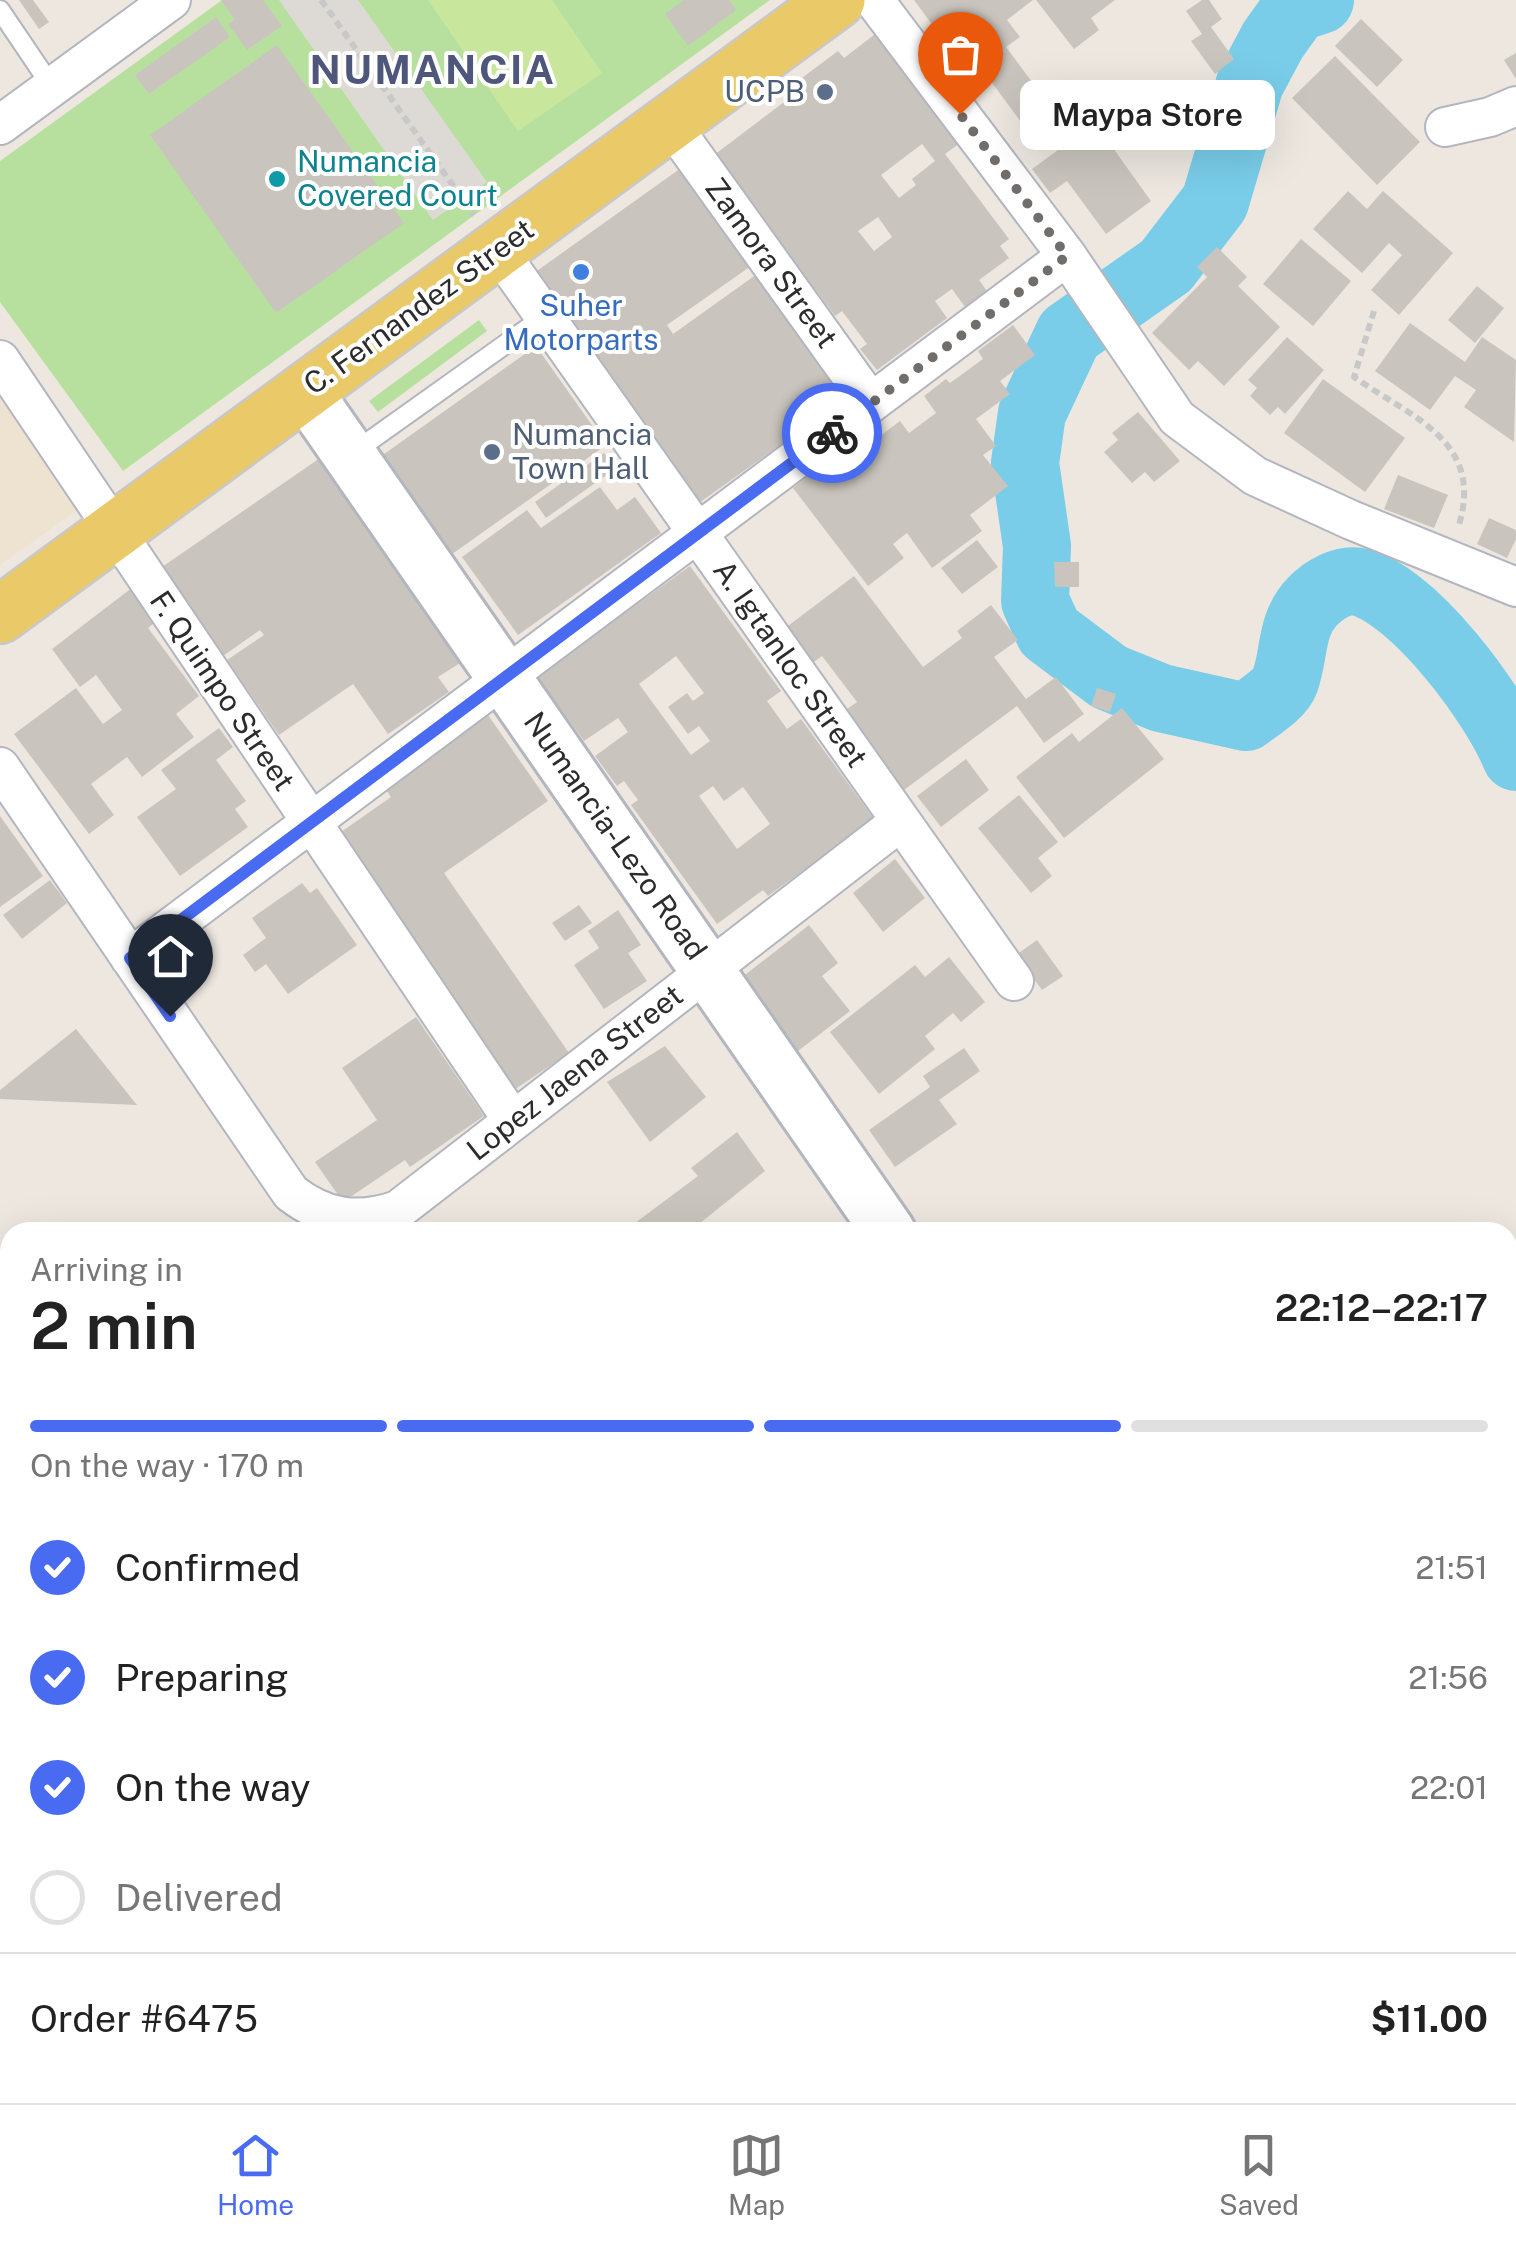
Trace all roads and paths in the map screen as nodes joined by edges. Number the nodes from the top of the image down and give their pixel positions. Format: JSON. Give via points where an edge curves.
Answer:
{"nodes":[{"id":1,"x":171,"y":0,"type":"edge"},
{"id":2,"x":322,"y":0,"type":"edge"},
{"id":3,"x":837,"y":0,"type":"edge"},
{"id":4,"x":874,"y":0,"type":"edge"},
{"id":5,"x":0,"y":10,"type":"edge"},
{"id":6,"x":52,"y":87,"type":"junction"},
{"id":7,"x":1516,"y":106,"type":"edge"},
{"id":8,"x":670,"y":123,"type":"junction"},
{"id":9,"x":0,"y":125,"type":"edge"},
{"id":10,"x":1445,"y":128,"type":"dead end"},
{"id":11,"x":497,"y":250,"type":"junction"},
{"id":12,"x":1067,"y":256,"type":"junction"},
{"id":13,"x":1374,"y":311,"type":"dead end"},
{"id":14,"x":545,"y":316,"type":"junction"},
{"id":15,"x":0,"y":360,"type":"edge"},
{"id":16,"x":305,"y":391,"type":"junction"},
{"id":17,"x":871,"y":403,"type":"junction"},
{"id":18,"x":349,"y":455,"type":"junction"},
{"id":19,"x":113,"y":532,"type":"junction"},
{"id":20,"x":698,"y":532,"type":"junction"},
{"id":21,"x":1448,"y":559,"type":"junction"},
{"id":22,"x":1516,"y":587,"type":"edge"},
{"id":23,"x":0,"y":615,"type":"edge"},
{"id":24,"x":504,"y":677,"type":"junction"},
{"id":25,"x":0,"y":766,"type":"edge"},
{"id":26,"x":901,"y":821,"type":"junction"},
{"id":27,"x":311,"y":822,"type":"junction"},
{"id":28,"x":130,"y":958,"type":"junction"},
{"id":29,"x":708,"y":970,"type":"junction"},
{"id":30,"x":1014,"y":980,"type":"dead end"},
{"id":31,"x":512,"y":1121,"type":"junction"},
{"id":32,"x":400,"y":1221,"type":"edge"},
{"id":33,"x":883,"y":1222,"type":"edge"}],
"edges":[{"from":1,"to":6,"type":"street"},
{"from":2,"to":11,"type":"path"},
{"from":3,"to":8,"type":"main road","name":"C. Fernandez Street"},
{"from":4,"to":12,"type":"street"},
{"from":5,"to":6,"type":"lane"},
{"from":6,"to":9,"type":"street"},
{"from":7,"to":10,"type":"street"},
{"from":8,"to":11,"type":"main road","name":"C. Fernandez Street"},
{"from":8,"to":17,"type":"street","name":"Zamora Street"},
{"from":11,"to":14,"type":"street","name":"A. Igtanloc Street"},
{"from":11,"to":16,"type":"main road","name":"C. Fernandez Street"},
{"from":12,"to":17,"type":"street"},
{"from":12,"to":21,"type":"street","via":[[1178,418],[1255,476]]},
{"from":13,"to":21,"type":"path","via":[[1354,377],[1442,434],[1456,455],[1464,510]]},
{"from":14,"to":18,"type":"lane"},
{"from":14,"to":20,"type":"street","name":"A. Igtanloc Street"},
{"from":15,"to":19,"type":"street","name":"F. Quimpo Street"},
{"from":16,"to":18,"type":"main road","name":"Numancia-Lezo Road"},
{"from":16,"to":19,"type":"main road","name":"C. Fernandez Street"},
{"from":17,"to":20,"type":"street"},
{"from":18,"to":24,"type":"main road","name":"Numancia-Lezo Road"},
{"from":19,"to":23,"type":"main road","name":"C. Fernandez Street"},
{"from":19,"to":27,"type":"street","name":"F. Quimpo Street"},
{"from":20,"to":24,"type":"street"},
{"from":20,"to":26,"type":"street","name":"A. Igtanloc Street"},
{"from":21,"to":22,"type":"street"},
{"from":24,"to":27,"type":"street"},
{"from":24,"to":29,"type":"main road","name":"Numancia-Lezo Road"},
{"from":25,"to":28,"type":"street"},
{"from":26,"to":29,"type":"street","name":"Lopez Jaena Street"},
{"from":26,"to":30,"type":"street","name":"A. Igtanloc Street"},
{"from":27,"to":28,"type":"street"},
{"from":27,"to":31,"type":"street","name":"F. Quimpo Street"},
{"from":28,"to":32,"type":"street","name":"Lopez Jaena Street","via":[[291,1194],[331,1216]]},
{"from":29,"to":31,"type":"street","name":"Lopez Jaena Street"},
{"from":29,"to":33,"type":"main road","name":"Numancia-Lezo Road"},
{"from":31,"to":32,"type":"street","name":"Lopez Jaena Street"}]}
